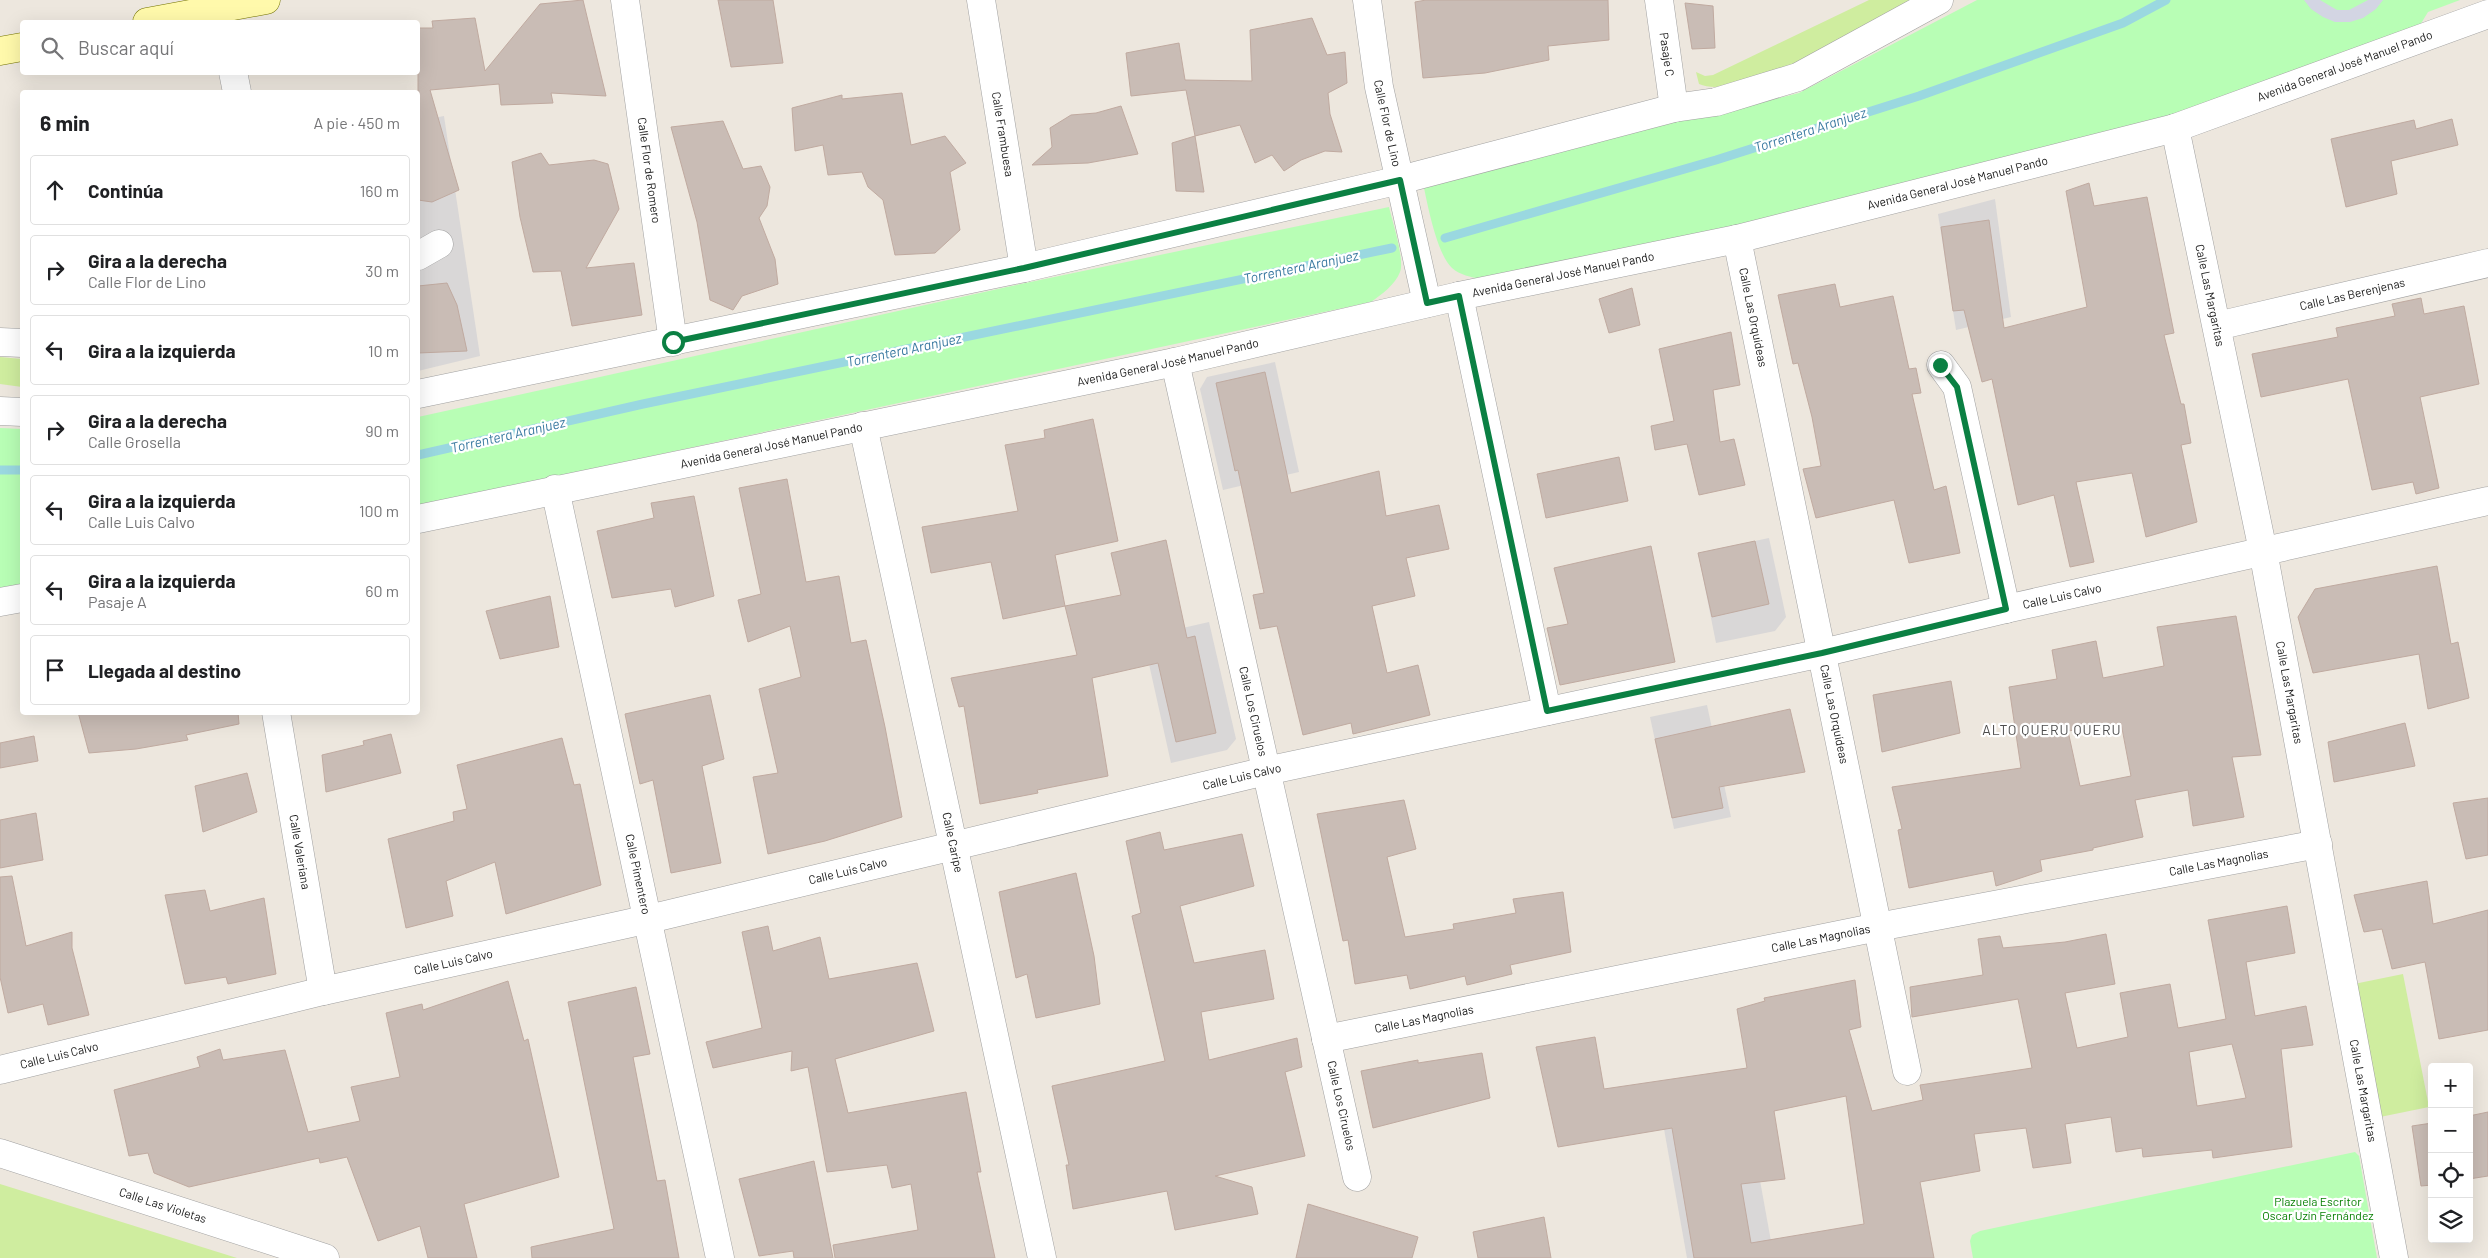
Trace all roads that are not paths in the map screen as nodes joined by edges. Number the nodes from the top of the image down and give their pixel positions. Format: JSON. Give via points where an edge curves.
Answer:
{"nodes":[{"id":1,"x":266,"y":0,"type":"edge"},
{"id":2,"x":625,"y":0,"type":"edge"},
{"id":3,"x":981,"y":0,"type":"edge"},
{"id":4,"x":1367,"y":0,"type":"edge"},
{"id":5,"x":1659,"y":0,"type":"edge"},
{"id":6,"x":1931,"y":2,"type":"edge"},
{"id":7,"x":223,"y":10,"type":"edge"},
{"id":8,"x":2488,"y":14,"type":"edge"},
{"id":9,"x":160,"y":20,"type":"edge"},
{"id":10,"x":20,"y":47,"type":"edge"},
{"id":11,"x":0,"y":51,"type":"edge"},
{"id":12,"x":233,"y":75,"type":"edge"},
{"id":13,"x":236,"y":90,"type":"edge"},
{"id":14,"x":1674,"y":108,"type":"junction"},
{"id":15,"x":2175,"y":128,"type":"junction"},
{"id":16,"x":1400,"y":180,"type":"junction"},
{"id":17,"x":1737,"y":239,"type":"junction"},
{"id":18,"x":2488,"y":263,"type":"edge"},
{"id":19,"x":1024,"y":268,"type":"junction"},
{"id":20,"x":1459,"y":296,"type":"junction"},
{"id":21,"x":1427,"y":303,"type":"junction"},
{"id":22,"x":2217,"y":326,"type":"junction"},
{"id":23,"x":0,"y":342,"type":"edge"},
{"id":24,"x":673,"y":342,"type":"junction"},
{"id":25,"x":20,"y":343,"type":"edge"},
{"id":26,"x":1175,"y":362,"type":"junction"},
{"id":27,"x":1940,"y":365,"type":"dead end"},
{"id":28,"x":420,"y":394,"type":"edge"},
{"id":29,"x":0,"y":411,"type":"edge"},
{"id":30,"x":20,"y":412,"type":"edge"},
{"id":31,"x":863,"y":426,"type":"junction"},
{"id":32,"x":555,"y":489,"type":"junction"},
{"id":33,"x":2488,"y":501,"type":"edge"},
{"id":34,"x":420,"y":519,"type":"edge"},
{"id":35,"x":2262,"y":551,"type":"junction"},
{"id":36,"x":20,"y":598,"type":"edge"},
{"id":37,"x":0,"y":602,"type":"edge"},
{"id":38,"x":2006,"y":609,"type":"junction"},
{"id":39,"x":1822,"y":653,"type":"junction"},
{"id":40,"x":1547,"y":711,"type":"junction"},
{"id":41,"x":277,"y":715,"type":"edge"},
{"id":42,"x":1266,"y":771,"type":"junction"},
{"id":43,"x":2318,"y":844,"type":"junction"},
{"id":44,"x":953,"y":846,"type":"junction"},
{"id":45,"x":649,"y":919,"type":"junction"},
{"id":46,"x":1878,"y":927,"type":"junction"},
{"id":47,"x":323,"y":991,"type":"junction"},
{"id":48,"x":1326,"y":1039,"type":"junction"},
{"id":49,"x":0,"y":1070,"type":"edge"},
{"id":50,"x":1907,"y":1071,"type":"dead end"},
{"id":51,"x":0,"y":1153,"type":"edge"},
{"id":52,"x":1357,"y":1177,"type":"dead end"},
{"id":53,"x":325,"y":1258,"type":"edge"},
{"id":54,"x":720,"y":1258,"type":"edge"},
{"id":55,"x":1042,"y":1258,"type":"edge"},
{"id":56,"x":2394,"y":1258,"type":"edge"}],
"edges":[{"from":1,"to":7,"type":"main road"},
{"from":2,"to":24,"type":"street","name":"Calle Flor de Romero"},
{"from":3,"to":19,"type":"street","name":"Calle Frambuesa"},
{"from":4,"to":16,"type":"street","name":"Calle Flor de Lino","via":[[1379,87]]},
{"from":5,"to":14,"type":"street","name":"Pasaje C"},
{"from":6,"to":14,"type":"street","via":[[1798,77],[1716,102]]},
{"from":7,"to":9,"type":"main road"},
{"from":8,"to":15,"type":"street","name":"Avenida General José Manuel Pando"},
{"from":10,"to":11,"type":"main road"},
{"from":12,"to":13,"type":"street"},
{"from":14,"to":16,"type":"street"},
{"from":15,"to":17,"type":"street","name":"Avenida General José Manuel Pando"},
{"from":15,"to":22,"type":"street","name":"Calle Las Margaritas"},
{"from":16,"to":19,"type":"street"},
{"from":16,"to":21,"type":"street","name":"Calle Flor de Lino"},
{"from":17,"to":20,"type":"street","name":"Avenida General José Manuel Pando"},
{"from":17,"to":39,"type":"street","name":"Calle Las Orquídeas"},
{"from":18,"to":22,"type":"street","name":"Calle Las Berenjenas"},
{"from":19,"to":24,"type":"street"},
{"from":20,"to":21,"type":"street","name":"Avenida General José Manuel Pando"},
{"from":20,"to":40,"type":"street"},
{"from":21,"to":26,"type":"street","name":"Avenida General José Manuel Pando"},
{"from":22,"to":35,"type":"street","name":"Calle Las Margaritas"},
{"from":23,"to":25,"type":"street"},
{"from":24,"to":28,"type":"street"},
{"from":26,"to":31,"type":"street","name":"Avenida General José Manuel Pando"},
{"from":26,"to":42,"type":"street","name":"Calle Los Ciruelos"},
{"from":27,"to":38,"type":"street","via":[[1957,387]]},
{"from":29,"to":30,"type":"street"},
{"from":31,"to":32,"type":"street","name":"Avenida General José Manuel Pando"},
{"from":31,"to":44,"type":"street","name":"Calle Caripe"},
{"from":32,"to":34,"type":"street","name":"Avenida General José Manuel Pando"},
{"from":32,"to":45,"type":"street","name":"Calle Pimentero"},
{"from":33,"to":35,"type":"street","name":"Calle Luis Calvo"},
{"from":35,"to":38,"type":"street","name":"Calle Luis Calvo"},
{"from":35,"to":43,"type":"street","name":"Calle Las Margaritas"},
{"from":36,"to":37,"type":"street"},
{"from":38,"to":39,"type":"street","name":"Calle Luis Calvo"},
{"from":39,"to":40,"type":"street","name":"Calle Luis Calvo"},
{"from":39,"to":46,"type":"street","name":"Calle Las Orquídeas"},
{"from":40,"to":42,"type":"street","name":"Calle Luis Calvo"},
{"from":41,"to":47,"type":"street","name":"Calle Valeriana"},
{"from":42,"to":44,"type":"street","name":"Calle Luis Calvo"},
{"from":42,"to":48,"type":"street","name":"Calle Los Ciruelos"},
{"from":43,"to":46,"type":"street","name":"Calle Las Magnolias"},
{"from":43,"to":56,"type":"street","name":"Calle Las Margaritas"},
{"from":44,"to":45,"type":"street","name":"Calle Luis Calvo"},
{"from":44,"to":55,"type":"street","name":"Calle Caripe"},
{"from":45,"to":47,"type":"street","name":"Calle Luis Calvo"},
{"from":45,"to":54,"type":"street","name":"Calle Pimentero"},
{"from":46,"to":48,"type":"street","name":"Calle Las Magnolias"},
{"from":46,"to":50,"type":"street","name":"Calle Las Orquídeas"},
{"from":47,"to":49,"type":"street","name":"Calle Luis Calvo"},
{"from":48,"to":52,"type":"street","name":"Calle Los Ciruelos"},
{"from":51,"to":53,"type":"street","name":"Calle Las Violetas"}]}
